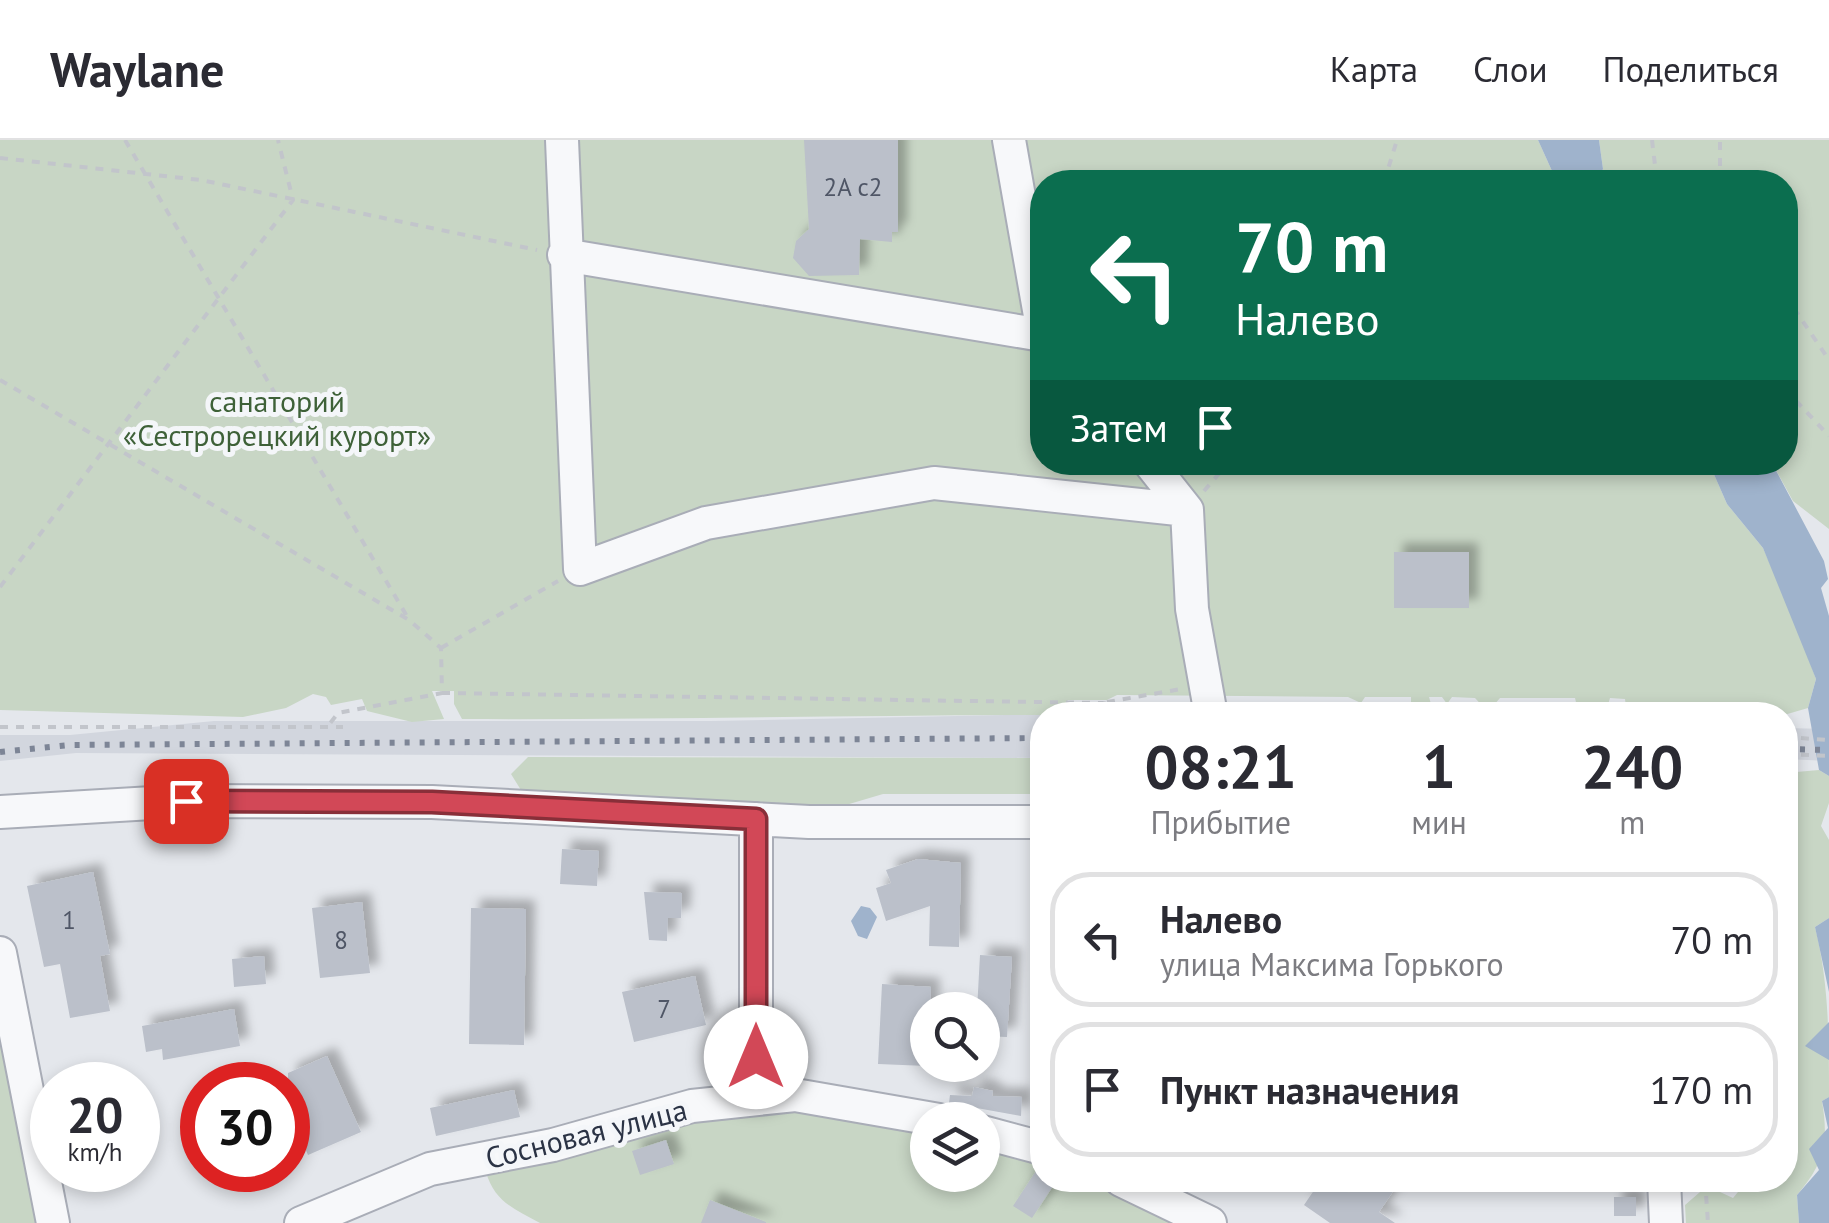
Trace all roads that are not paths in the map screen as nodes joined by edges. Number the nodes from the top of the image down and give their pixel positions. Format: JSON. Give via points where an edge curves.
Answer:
{"nodes":[{"id":1,"x":562,"y":140,"type":"edge"},
{"id":2,"x":1009,"y":140,"type":"edge"},
{"id":3,"x":564,"y":255,"type":"junction"},
{"id":4,"x":1030,"y":259,"type":"edge"},
{"id":5,"x":1030,"y":333,"type":"edge"},
{"id":6,"x":1159,"y":475,"type":"edge"},
{"id":7,"x":1188,"y":510,"type":"junction"},
{"id":8,"x":1210,"y":702,"type":"edge"},
{"id":9,"x":1030,"y":804,"type":"edge"},
{"id":10,"x":0,"y":812,"type":"edge"},
{"id":11,"x":756,"y":819,"type":"junction"},
{"id":12,"x":809,"y":822,"type":"junction"},
{"id":13,"x":1030,"y":822,"type":"edge"},
{"id":14,"x":0,"y":953,"type":"edge"},
{"id":15,"x":756,"y":1097,"type":"junction"},
{"id":16,"x":910,"y":1115,"type":"edge"},
{"id":17,"x":1000,"y":1137,"type":"edge"},
{"id":18,"x":1030,"y":1145,"type":"edge"},
{"id":19,"x":1145,"y":1192,"type":"edge"},
{"id":20,"x":1665,"y":1192,"type":"edge"},
{"id":21,"x":1204,"y":1221,"type":"edge"},
{"id":22,"x":53,"y":1223,"type":"edge"},
{"id":23,"x":301,"y":1223,"type":"edge"},
{"id":24,"x":1666,"y":1223,"type":"edge"}],
"edges":[{"from":1,"to":3,"type":"street"},
{"from":2,"to":4,"type":"street"},
{"from":3,"to":5,"type":"street"},
{"from":3,"to":7,"type":"street","via":[[580,569],[706,523],[934,483]]},
{"from":6,"to":7,"type":"street"},
{"from":7,"to":8,"type":"street","via":[[1192,609]]},
{"from":9,"to":12,"type":"street","via":[[879,806]]},
{"from":10,"to":11,"type":"street","via":[[186,801],[432,802]]},
{"from":11,"to":12,"type":"street"},
{"from":11,"to":15,"type":"street"},
{"from":12,"to":13,"type":"street"},
{"from":14,"to":22,"type":"street"},
{"from":15,"to":16,"type":"street","name":"Сосновая улица","via":[[794,1095]]},
{"from":15,"to":23,"type":"street","name":"Сосновая улица","via":[[692,1106],[552,1145],[430,1169]]},
{"from":17,"to":18,"type":"street"},
{"from":19,"to":21,"type":"street"},
{"from":20,"to":24,"type":"street"}]}
